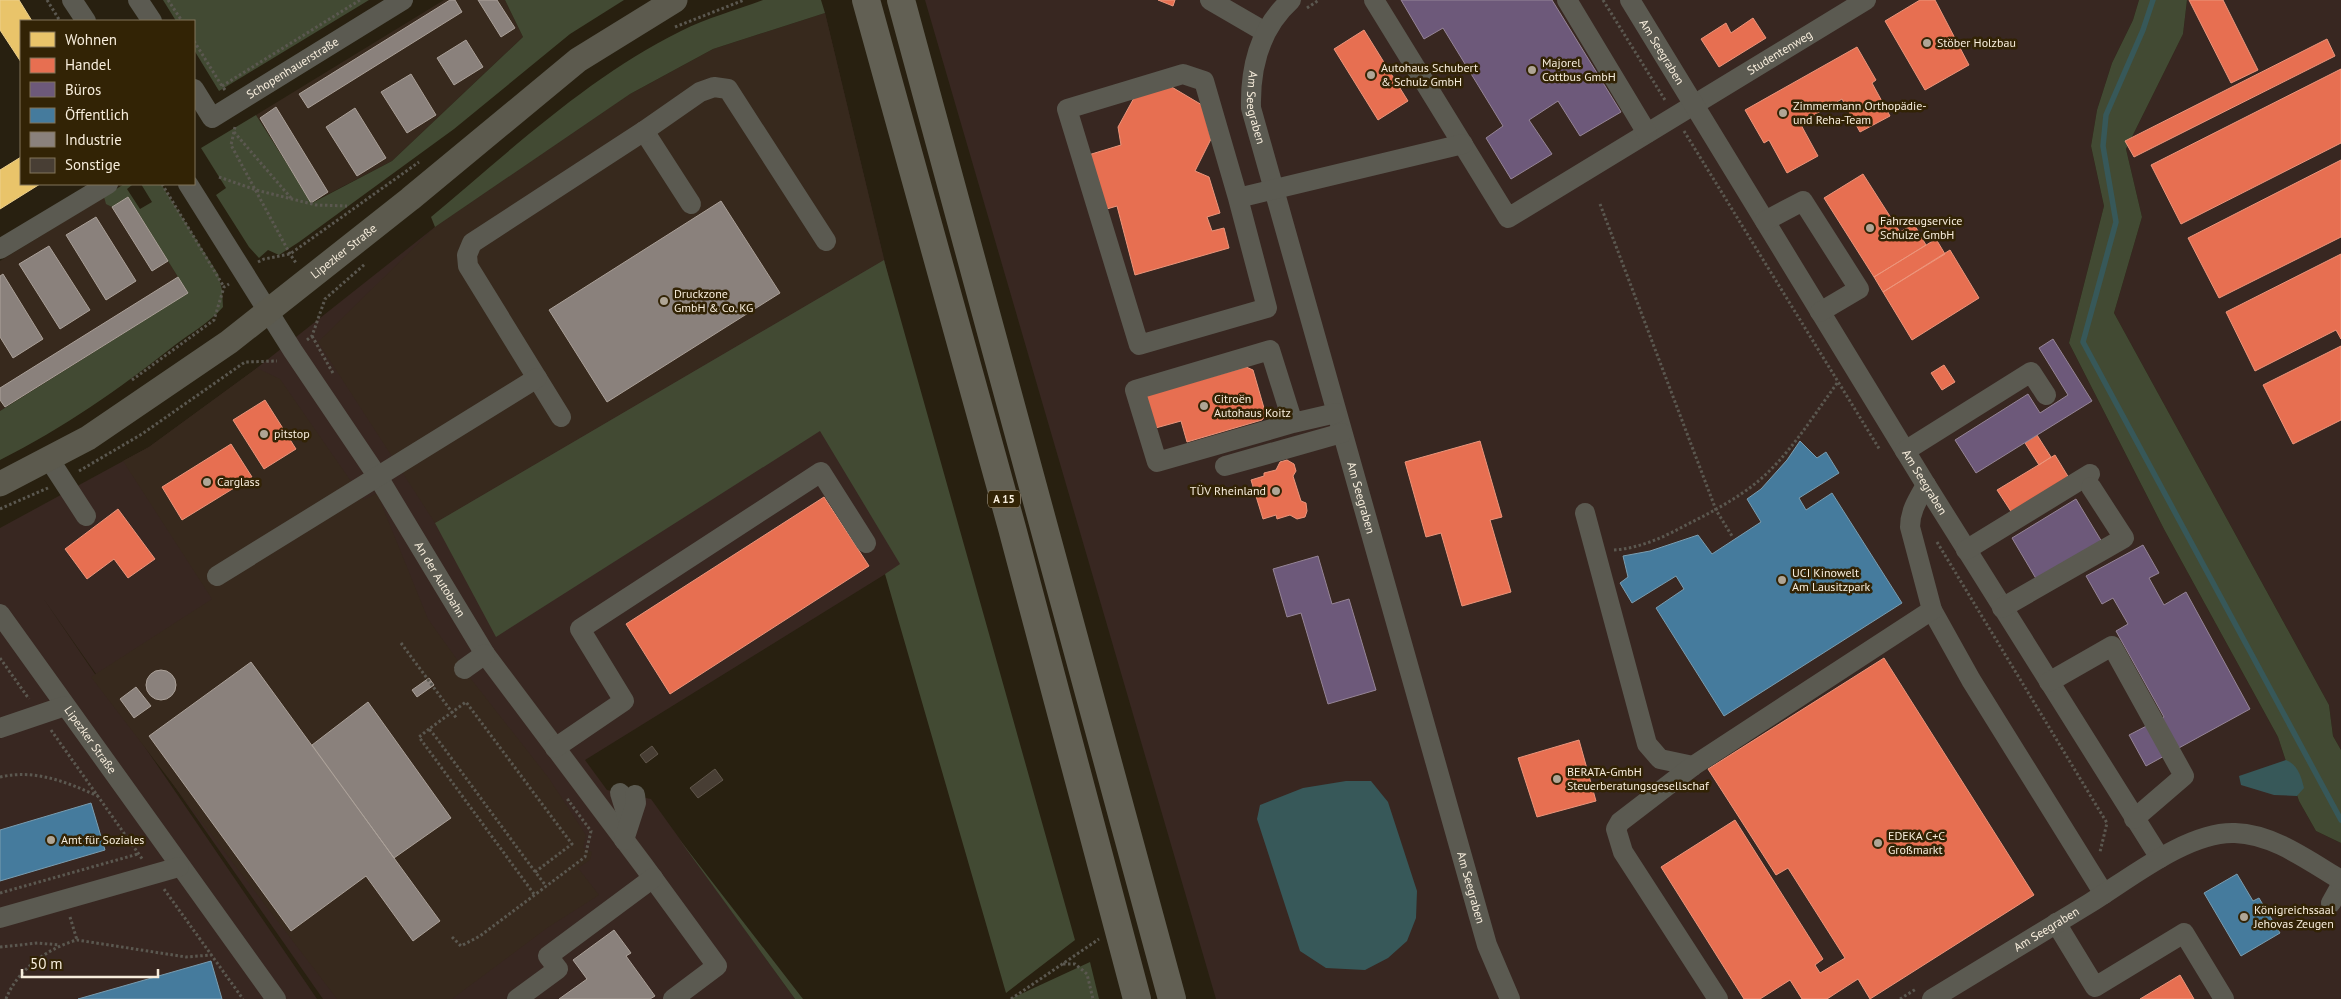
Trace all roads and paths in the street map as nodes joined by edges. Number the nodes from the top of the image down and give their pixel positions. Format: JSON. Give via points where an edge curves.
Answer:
{"nodes":[{"id":1,"x":47,"y":0,"type":"edge"},
{"id":2,"x":72,"y":0,"type":"edge"},
{"id":3,"x":138,"y":0,"type":"edge"},
{"id":4,"x":168,"y":0,"type":"edge"},
{"id":5,"x":360,"y":0,"type":"edge"},
{"id":6,"x":403,"y":0,"type":"edge"},
{"id":7,"x":675,"y":0,"type":"edge"},
{"id":8,"x":866,"y":0,"type":"edge"},
{"id":9,"x":901,"y":0,"type":"edge"},
{"id":10,"x":1210,"y":0,"type":"edge"},
{"id":11,"x":1291,"y":0,"type":"edge"},
{"id":12,"x":1566,"y":0,"type":"edge"},
{"id":13,"x":1630,"y":0,"type":"edge"},
{"id":14,"x":1866,"y":0,"type":"edge"},
{"id":15,"x":1379,"y":2,"type":"edge"},
{"id":16,"x":59,"y":20,"type":"edge"},
{"id":17,"x":85,"y":20,"type":"edge"},
{"id":18,"x":151,"y":20,"type":"edge"},
{"id":19,"x":181,"y":20,"type":"edge"},
{"id":20,"x":1266,"y":32,"type":"junction"},
{"id":21,"x":195,"y":43,"type":"edge"},
{"id":22,"x":222,"y":86,"type":"junction"},
{"id":23,"x":195,"y":91,"type":"edge"},
{"id":24,"x":1693,"y":104,"type":"junction"},
{"id":25,"x":233,"y":105,"type":"junction"},
{"id":26,"x":644,"y":131,"type":"junction"},
{"id":27,"x":234,"y":132,"type":"junction"},
{"id":28,"x":1647,"y":133,"type":"junction"},
{"id":29,"x":1463,"y":144,"type":"junction"},
{"id":30,"x":423,"y":159,"type":"dead end"},
{"id":31,"x":219,"y":177,"type":"dead end"},
{"id":32,"x":106,"y":185,"type":"edge"},
{"id":33,"x":163,"y":185,"type":"edge"},
{"id":34,"x":189,"y":185,"type":"edge"},
{"id":35,"x":256,"y":190,"type":"junction"},
{"id":36,"x":1274,"y":190,"type":"junction"},
{"id":37,"x":291,"y":198,"type":"junction"},
{"id":38,"x":1238,"y":198,"type":"junction"},
{"id":39,"x":690,"y":204,"type":"dead end"},
{"id":40,"x":1600,"y":204,"type":"dead end"},
{"id":41,"x":347,"y":206,"type":"dead end"},
{"id":42,"x":1765,"y":221,"type":"junction"},
{"id":43,"x":826,"y":241,"type":"dead end"},
{"id":44,"x":0,"y":249,"type":"edge"},
{"id":45,"x":290,"y":254,"type":"junction"},
{"id":46,"x":243,"y":273,"type":"junction"},
{"id":47,"x":224,"y":288,"type":"junction"},
{"id":48,"x":268,"y":310,"type":"junction"},
{"id":49,"x":1820,"y":312,"type":"junction"},
{"id":50,"x":537,"y":378,"type":"junction"},
{"id":51,"x":1838,"y":382,"type":"dead end"},
{"id":52,"x":126,"y":384,"type":"dead end"},
{"id":53,"x":2046,"y":395,"type":"dead end"},
{"id":54,"x":1336,"y":413,"type":"junction"},
{"id":55,"x":561,"y":416,"type":"dead end"},
{"id":56,"x":1293,"y":423,"type":"junction"},
{"id":57,"x":1342,"y":433,"type":"junction"},
{"id":58,"x":1905,"y":451,"type":"junction"},
{"id":59,"x":49,"y":459,"type":"junction"},
{"id":60,"x":1225,"y":466,"type":"dead end"},
{"id":61,"x":378,"y":477,"type":"junction"},
{"id":62,"x":0,"y":484,"type":"edge"},
{"id":63,"x":1926,"y":485,"type":"junction"},
{"id":64,"x":1716,"y":510,"type":"junction"},
{"id":65,"x":1585,"y":513,"type":"dead end"},
{"id":66,"x":86,"y":516,"type":"dead end"},
{"id":67,"x":1732,"y":536,"type":"dead end"},
{"id":68,"x":866,"y":543,"type":"dead end"},
{"id":69,"x":1966,"y":550,"type":"junction"},
{"id":70,"x":1595,"y":552,"type":"junction"},
{"id":71,"x":217,"y":576,"type":"dead end"},
{"id":72,"x":2002,"y":608,"type":"junction"},
{"id":73,"x":1932,"y":610,"type":"junction"},
{"id":74,"x":0,"y":614,"type":"edge"},
{"id":75,"x":401,"y":643,"type":"dead end"},
{"id":76,"x":485,"y":654,"type":"junction"},
{"id":77,"x":0,"y":658,"type":"edge"},
{"id":78,"x":464,"y":669,"type":"dead end"},
{"id":79,"x":2049,"y":682,"type":"junction"},
{"id":80,"x":65,"y":706,"type":"junction"},
{"id":81,"x":452,"y":712,"type":"junction"},
{"id":82,"x":40,"y":715,"type":"junction"},
{"id":83,"x":457,"y":720,"type":"dead end"},
{"id":84,"x":6,"y":726,"type":"edge"},
{"id":85,"x":429,"y":729,"type":"junction"},
{"id":86,"x":555,"y":748,"type":"junction"},
{"id":87,"x":1693,"y":766,"type":"junction"},
{"id":88,"x":0,"y":777,"type":"edge"},
{"id":89,"x":584,"y":787,"type":"junction"},
{"id":90,"x":628,"y":794,"type":"dead end"},
{"id":91,"x":99,"y":797,"type":"junction"},
{"id":92,"x":2134,"y":819,"type":"junction"},
{"id":93,"x":626,"y":831,"type":"junction"},
{"id":94,"x":138,"y":854,"type":"junction"},
{"id":95,"x":2160,"y":858,"type":"junction"},
{"id":96,"x":179,"y":867,"type":"junction"},
{"id":97,"x":535,"y":872,"type":"junction"},
{"id":98,"x":153,"y":874,"type":"junction"},
{"id":99,"x":653,"y":878,"type":"junction"},
{"id":100,"x":2341,"y":880,"type":"edge"},
{"id":101,"x":2341,"y":885,"type":"edge"},
{"id":102,"x":546,"y":886,"type":"junction"},
{"id":103,"x":0,"y":893,"type":"edge"},
{"id":104,"x":534,"y":894,"type":"junction"},
{"id":105,"x":2104,"y":894,"type":"junction"},
{"id":106,"x":2331,"y":903,"type":"dead end"},
{"id":107,"x":0,"y":918,"type":"edge"},
{"id":108,"x":2056,"y":923,"type":"junction"},
{"id":109,"x":1104,"y":935,"type":"dead end"},
{"id":110,"x":452,"y":937,"type":"dead end"},
{"id":111,"x":59,"y":945,"type":"junction"},
{"id":112,"x":0,"y":947,"type":"edge"},
{"id":113,"x":211,"y":955,"type":"junction"},
{"id":114,"x":1062,"y":964,"type":"junction"},
{"id":115,"x":6,"y":999,"type":"edge"},
{"id":116,"x":243,"y":999,"type":"edge"},
{"id":117,"x":276,"y":999,"type":"edge"},
{"id":118,"x":517,"y":999,"type":"edge"},
{"id":119,"x":673,"y":999,"type":"edge"},
{"id":120,"x":1011,"y":999,"type":"edge"},
{"id":121,"x":1093,"y":999,"type":"edge"},
{"id":122,"x":1137,"y":999,"type":"edge"},
{"id":123,"x":1172,"y":999,"type":"edge"},
{"id":124,"x":1510,"y":999,"type":"edge"},
{"id":125,"x":1718,"y":999,"type":"edge"},
{"id":126,"x":1932,"y":999,"type":"edge"},
{"id":127,"x":2224,"y":999,"type":"edge"}],
"edges":[{"from":1,"to":16,"type":"path"},
{"from":2,"to":17,"type":"street"},
{"from":3,"to":18,"type":"street"},
{"from":4,"to":19,"type":"path"},
{"from":5,"to":22,"type":"path"},
{"from":6,"to":25,"type":"street","name":"Schopenhauerstraße"},
{"from":7,"to":48,"type":"main road","name":"Lipezker Straße","via":[[578,60]]},
{"from":8,"to":122,"type":"highway","number":"A 15","via":[[1012,528]]},
{"from":9,"to":123,"type":"highway","number":"A 15"},
{"from":10,"to":20,"type":"street"},
{"from":11,"to":20,"type":"street","name":"Am Seegraben"},
{"from":12,"to":28,"type":"street"},
{"from":13,"to":24,"type":"street","name":"Am Seegraben"},
{"from":14,"to":24,"type":"street","name":"Studentenweg"},
{"from":15,"to":29,"type":"street"},
{"from":20,"to":36,"type":"street","name":"Am Seegraben","via":[[1254,70],[1250,108]]},
{"from":21,"to":22,"type":"path"},
{"from":22,"to":25,"type":"path"},
{"from":23,"to":25,"type":"street","name":"Schopenhauerstraße","via":[[212,118]]},
{"from":24,"to":28,"type":"street"},
{"from":24,"to":42,"type":"street","name":"Am Seegraben"},
{"from":25,"to":27,"type":"path"},
{"from":26,"to":39,"type":"street"},
{"from":26,"to":43,"type":"street","via":[[700,92],[714,87],[728,89]]},
{"from":26,"to":50,"type":"street","via":[[472,243],[467,255],[468,266]]},
{"from":27,"to":35,"type":"path","via":[[231,145]]},
{"from":27,"to":37,"type":"path"},
{"from":28,"to":29,"type":"street","via":[[1508,218]]},
{"from":29,"to":36,"type":"street"},
{"from":30,"to":45,"type":"path"},
{"from":31,"to":35,"type":"path"},
{"from":32,"to":44,"type":"street"},
{"from":33,"to":47,"type":"path"},
{"from":34,"to":46,"type":"street"},
{"from":35,"to":37,"type":"path"},
{"from":35,"to":45,"type":"path"},
{"from":36,"to":38,"type":"street"},
{"from":36,"to":54,"type":"street","name":"Am Seegraben"},
{"from":37,"to":41,"type":"path","via":[[316,206]]},
{"from":38,"to":38,"type":"street","via":[[1267,308],[1139,345],[1067,109],[1183,74],[1204,81]]},
{"from":40,"to":64,"type":"path"},
{"from":42,"to":49,"type":"street","name":"Am Seegraben"},
{"from":42,"to":49,"type":"street","via":[[1803,201],[1859,289]]},
{"from":45,"to":46,"type":"path","via":[[264,258]]},
{"from":46,"to":47,"type":"path"},
{"from":46,"to":48,"type":"street"},
{"from":47,"to":52,"type":"path","via":[[214,320]]},
{"from":48,"to":59,"type":"main road","name":"Lipezker Straße","via":[[229,342],[88,438]]},
{"from":48,"to":61,"type":"street","name":"An der Autobahn"},
{"from":49,"to":58,"type":"street","name":"Am Seegraben"},
{"from":50,"to":55,"type":"street"},
{"from":50,"to":61,"type":"street"},
{"from":51,"to":64,"type":"path","via":[[1785,452],[1757,482]]},
{"from":53,"to":58,"type":"street","via":[[2031,372]]},
{"from":54,"to":56,"type":"street"},
{"from":54,"to":57,"type":"street","name":"Am Seegraben"},
{"from":56,"to":56,"type":"street","via":[[1157,462],[1135,390],[1270,350]]},
{"from":57,"to":60,"type":"street"},
{"from":57,"to":124,"type":"street","name":"Am Seegraben","via":[[1487,945]]},
{"from":58,"to":63,"type":"street","name":"Am Seegraben"},
{"from":59,"to":62,"type":"main road","name":"Lipezker Straße"},
{"from":59,"to":66,"type":"street"},
{"from":61,"to":71,"type":"street"},
{"from":61,"to":76,"type":"street","name":"An der Autobahn"},
{"from":63,"to":69,"type":"street","name":"Am Seegraben"},
{"from":63,"to":73,"type":"street","via":[[1910,518],[1910,527]]},
{"from":64,"to":67,"type":"path"},
{"from":64,"to":70,"type":"path","via":[[1666,536],[1632,548]]},
{"from":65,"to":70,"type":"street"},
{"from":68,"to":86,"type":"street","via":[[821,472],[588,623],[580,629],[624,701]]},
{"from":69,"to":72,"type":"street","name":"Am Seegraben"},
{"from":69,"to":72,"type":"street","via":[[2091,480],[2124,538]]},
{"from":70,"to":87,"type":"street","via":[[1647,744],[1660,758]]},
{"from":72,"to":79,"type":"street","name":"Am Seegraben"},
{"from":73,"to":87,"type":"street"},
{"from":73,"to":105,"type":"street","via":[[1971,680]]},
{"from":74,"to":80,"type":"street","name":"Lipezker Straße"},
{"from":75,"to":81,"type":"path"},
{"from":76,"to":78,"type":"street"},
{"from":76,"to":86,"type":"street","name":"An der Autobahn"},
{"from":77,"to":82,"type":"path"},
{"from":79,"to":92,"type":"street","name":"Am Seegraben"},
{"from":79,"to":92,"type":"street","via":[[2112,646],[2184,776]]},
{"from":80,"to":82,"type":"street"},
{"from":80,"to":96,"type":"street","name":"Lipezker Straße"},
{"from":81,"to":83,"type":"path"},
{"from":81,"to":85,"type":"path"},
{"from":81,"to":97,"type":"path","via":[[466,702],[572,844]]},
{"from":82,"to":84,"type":"street"},
{"from":82,"to":91,"type":"path"},
{"from":85,"to":97,"type":"path"},
{"from":85,"to":104,"type":"path","via":[[419,737]]},
{"from":86,"to":89,"type":"street","name":"An der Autobahn"},
{"from":87,"to":125,"type":"street","via":[[1620,822],[1616,829],[1623,852]]},
{"from":88,"to":91,"type":"path","via":[[13,774],[43,776],[69,783]]},
{"from":89,"to":93,"type":"street","name":"An der Autobahn"},
{"from":89,"to":102,"type":"path","via":[[568,800],[590,831],[585,857]]},
{"from":90,"to":93,"type":"street","via":[[636,803]]},
{"from":91,"to":94,"type":"path"},
{"from":92,"to":95,"type":"street","name":"Am Seegraben"},
{"from":93,"to":99,"type":"street","name":"An der Autobahn"},
{"from":94,"to":98,"type":"path"},
{"from":94,"to":103,"type":"path"},
{"from":95,"to":100,"type":"street","name":"Am Seegraben","via":[[2207,836],[2234,833],[2277,845]]},
{"from":95,"to":105,"type":"street","name":"Am Seegraben"},
{"from":96,"to":98,"type":"street"},
{"from":96,"to":117,"type":"street","name":"Lipezker Straße"},
{"from":97,"to":102,"type":"path"},
{"from":98,"to":107,"type":"street"},
{"from":98,"to":113,"type":"path"},
{"from":99,"to":118,"type":"street","via":[[548,956],[558,969]]},
{"from":99,"to":119,"type":"street","name":"An der Autobahn","via":[[717,966]]},
{"from":101,"to":106,"type":"street"},
{"from":102,"to":104,"type":"path"},
{"from":104,"to":110,"type":"path","via":[[480,936],[461,946]]},
{"from":105,"to":108,"type":"street","name":"Am Seegraben"},
{"from":108,"to":126,"type":"street","name":"Am Seegraben"},
{"from":108,"to":127,"type":"street","via":[[2095,987],[2184,933]]},
{"from":109,"to":114,"type":"path"},
{"from":111,"to":112,"type":"path","via":[[38,943]]},
{"from":111,"to":113,"type":"path","via":[[77,940],[186,957]]},
{"from":111,"to":115,"type":"path","via":[[15,981]]},
{"from":113,"to":116,"type":"path"},
{"from":114,"to":120,"type":"path"},
{"from":114,"to":121,"type":"path","via":[[1075,964],[1087,974]]}]}
